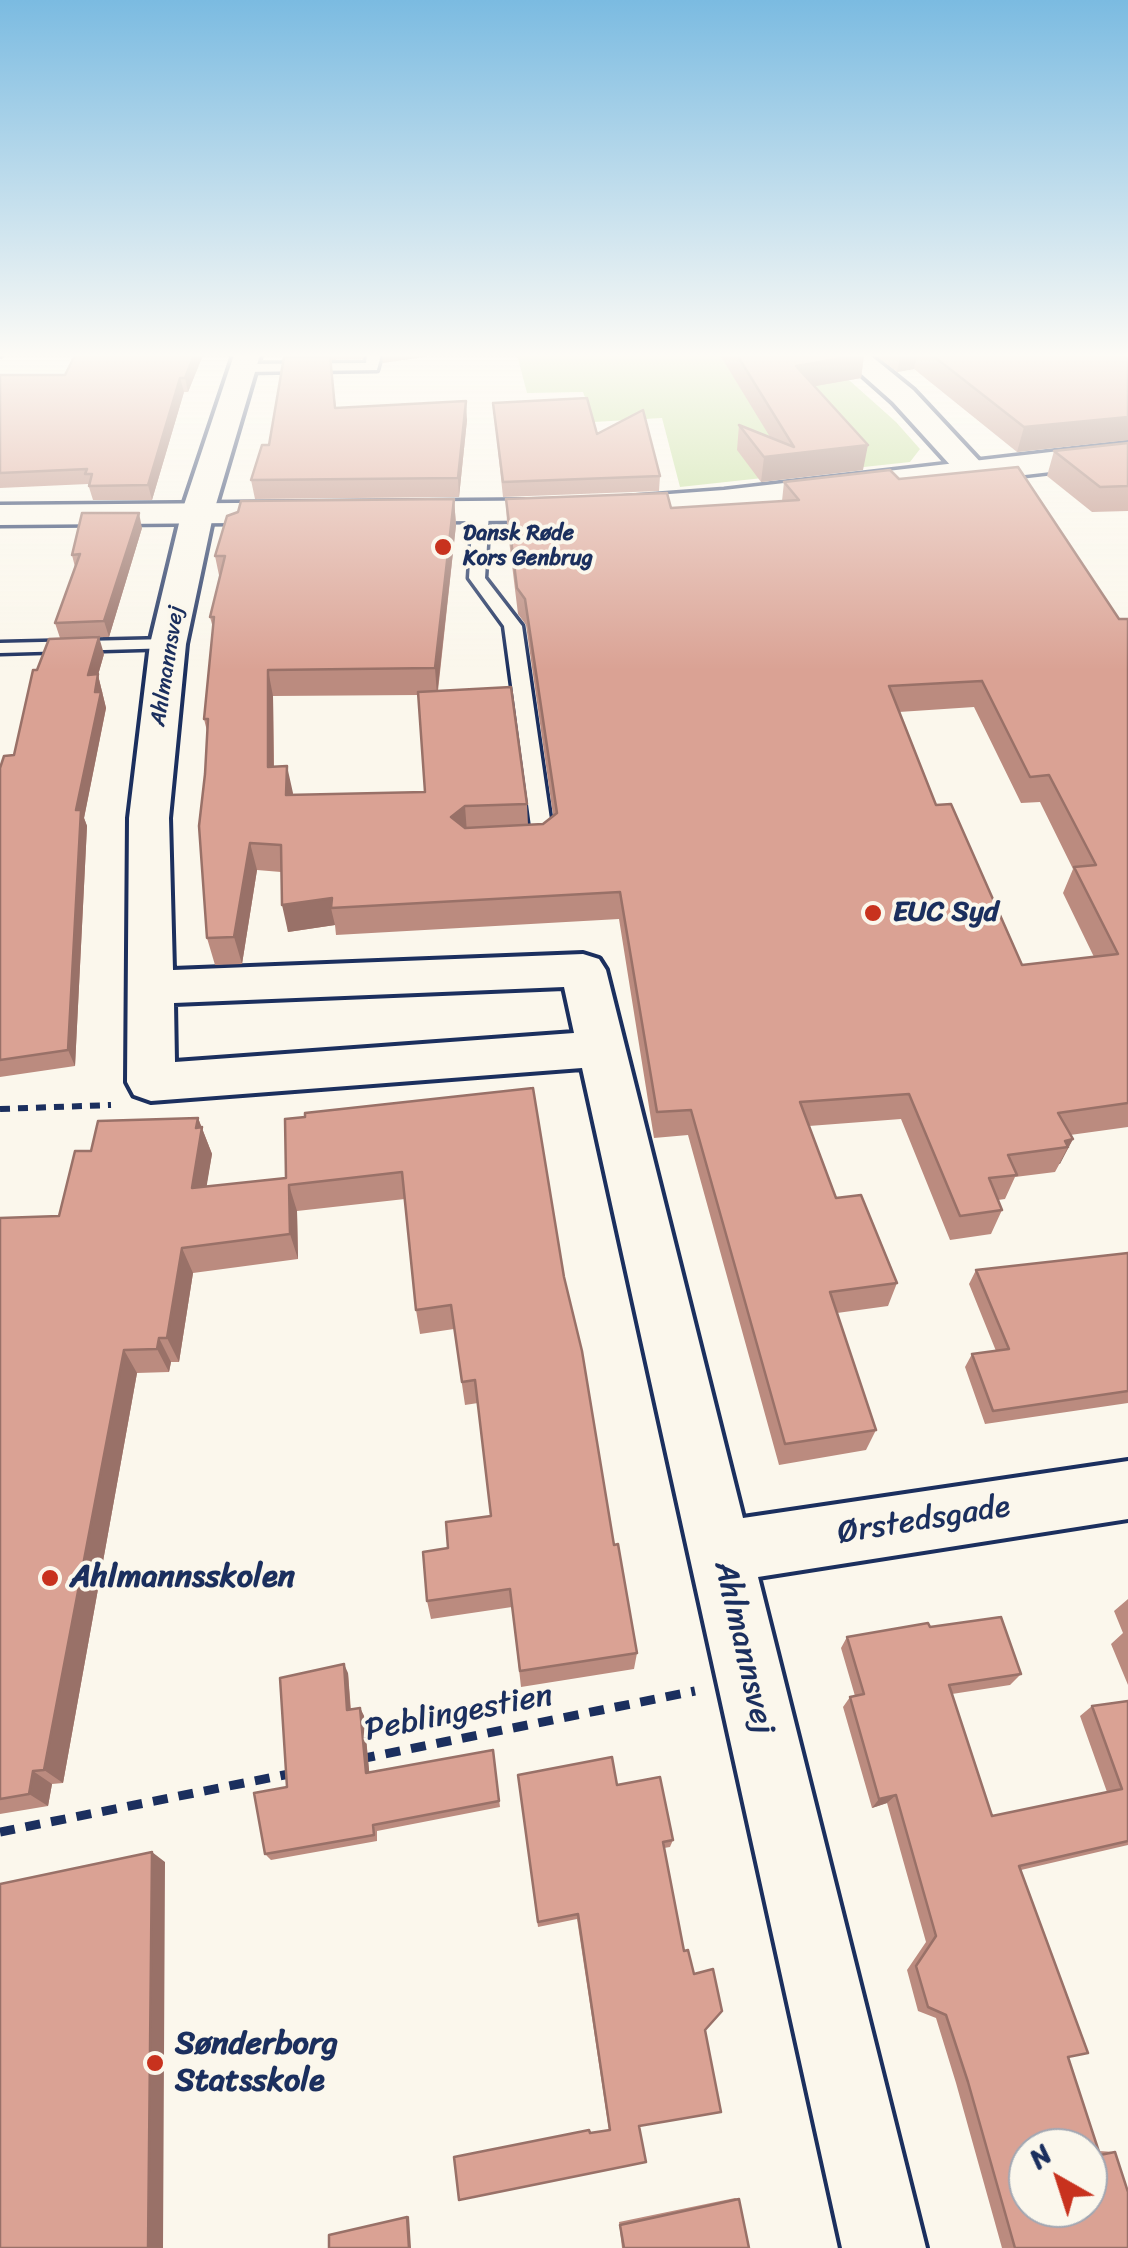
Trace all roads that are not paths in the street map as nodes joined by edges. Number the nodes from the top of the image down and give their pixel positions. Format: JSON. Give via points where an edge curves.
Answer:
{"nodes":[{"id":1,"x":214,"y":460,"type":"edge"},
{"id":2,"x":962,"y":460,"type":"edge"},
{"id":3,"x":1072,"y":460,"type":"edge"},
{"id":4,"x":973,"y":472,"type":"junction"},
{"id":5,"x":198,"y":511,"type":"junction"},
{"id":6,"x":481,"y":512,"type":"junction"},
{"id":7,"x":0,"y":515,"type":"edge"},
{"id":8,"x":168,"y":644,"type":"junction"},
{"id":9,"x":0,"y":648,"type":"edge"},
{"id":10,"x":505,"y":842,"type":"edge"},
{"id":11,"x":150,"y":987,"type":"junction"},
{"id":12,"x":602,"y":1048,"type":"junction"},
{"id":13,"x":1128,"y":1490,"type":"edge"},
{"id":14,"x":720,"y":1552,"type":"junction"},
{"id":15,"x":884,"y":2248,"type":"edge"}],
"edges":[{"from":1,"to":5,"type":"street","name":"Ahlmannsvej"},
{"from":2,"to":4,"type":"street"},
{"from":3,"to":4,"type":"street"},
{"from":4,"to":6,"type":"street","via":[[724,500]]},
{"from":5,"to":6,"type":"street"},
{"from":5,"to":7,"type":"street"},
{"from":5,"to":8,"type":"street","name":"Ahlmannsvej"},
{"from":6,"to":10,"type":"lane","via":[[477,578],[512,626],[543,840]]},
{"from":8,"to":9,"type":"lane"},
{"from":8,"to":11,"type":"street","name":"Ahlmannsvej","via":[[149,818]]},
{"from":11,"to":12,"type":"street","name":"Ahlmannsvej","via":[[583,970]]},
{"from":11,"to":12,"type":"street","name":"Ahlmannsvej","via":[[151,1082]]},
{"from":12,"to":14,"type":"street","name":"Ahlmannsvej"},
{"from":13,"to":14,"type":"street","name":"Ørstedsgade"},
{"from":14,"to":15,"type":"street","name":"Ahlmannsvej"}]}
